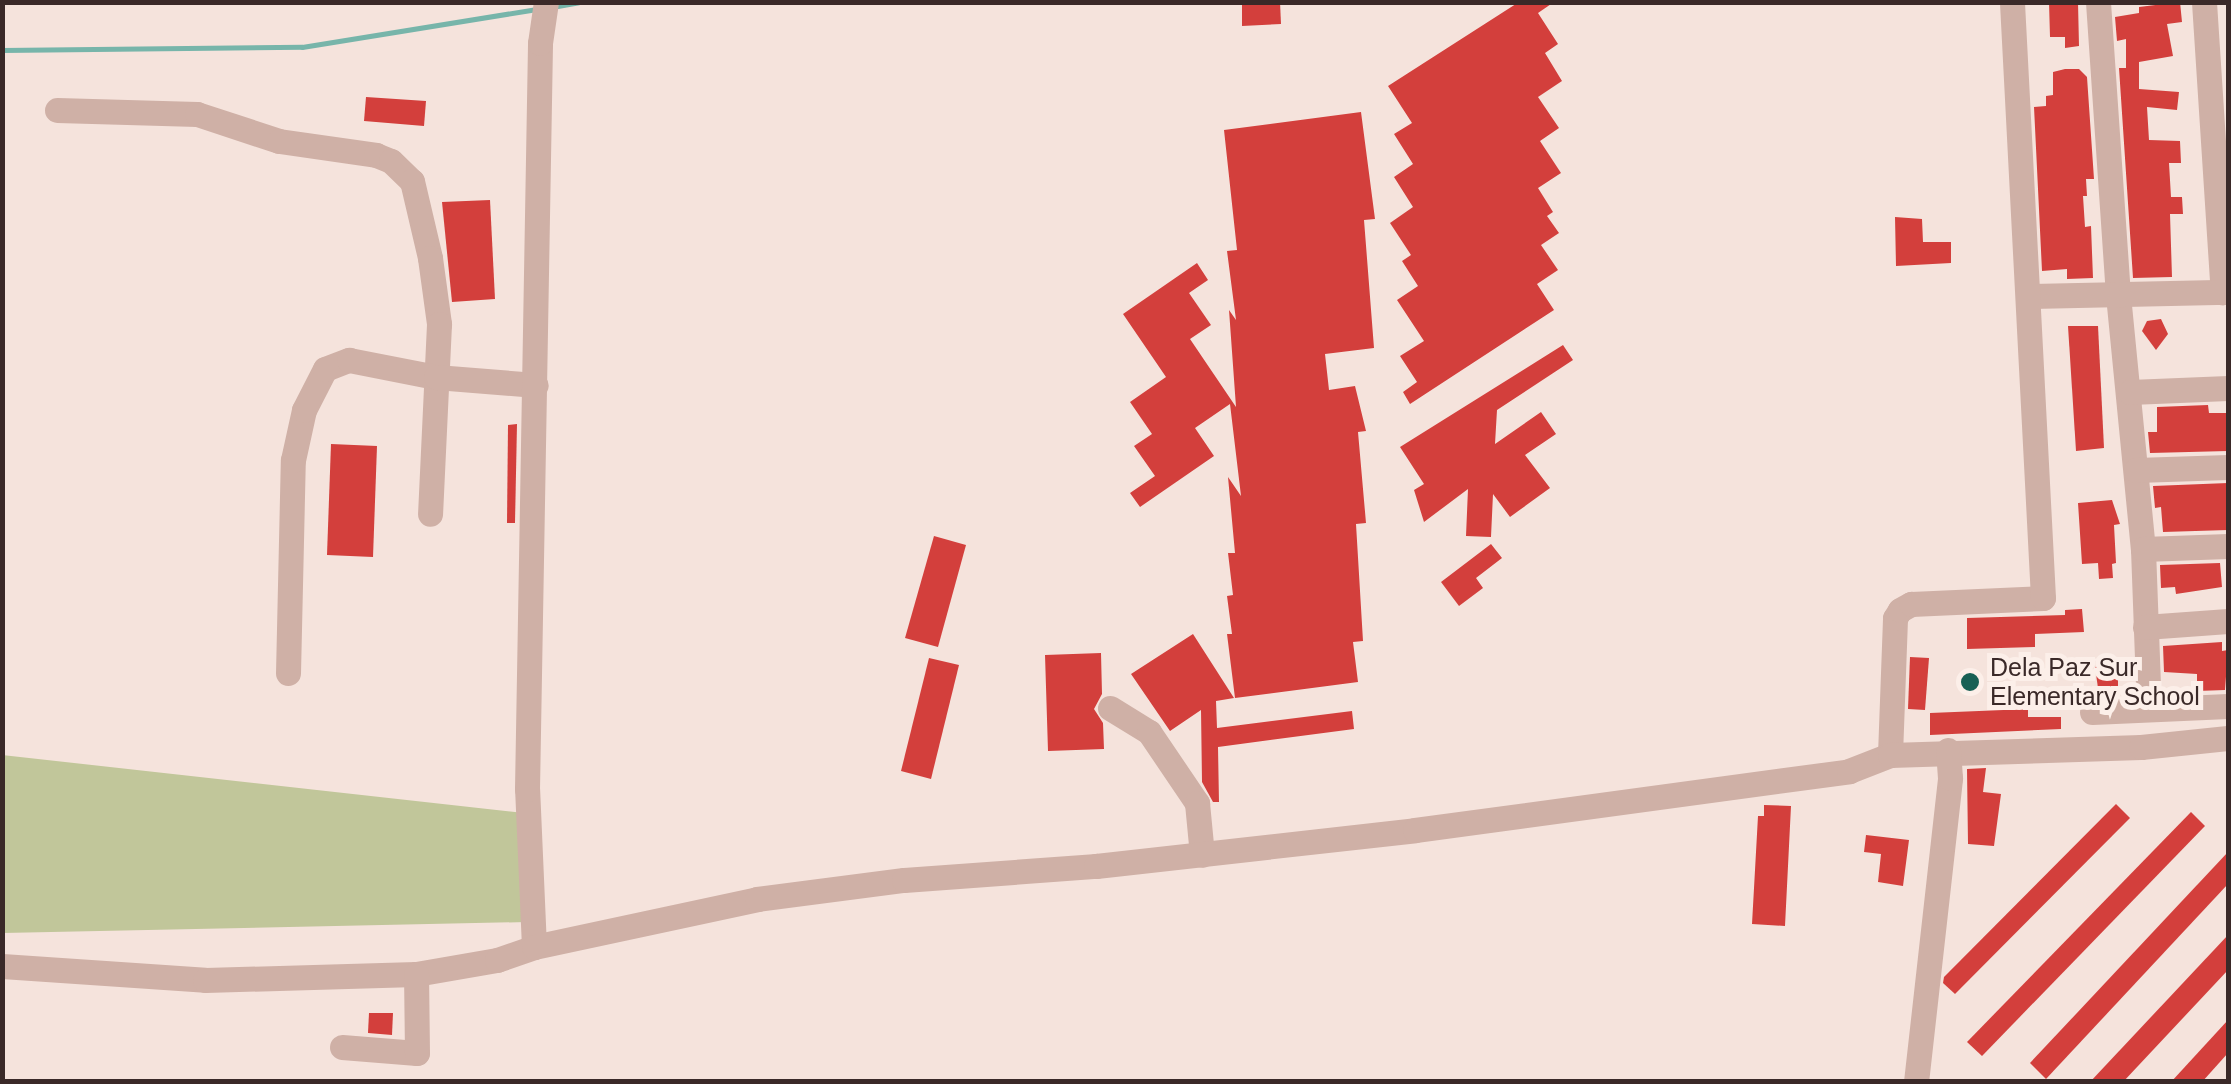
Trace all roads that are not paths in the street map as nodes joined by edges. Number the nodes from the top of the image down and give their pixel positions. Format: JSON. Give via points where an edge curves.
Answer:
{"nodes":[{"id":1,"x":546,"y":2,"type":"edge"},
{"id":2,"x":2012,"y":2,"type":"edge"},
{"id":3,"x":2098,"y":2,"type":"edge"},
{"id":4,"x":2204,"y":2,"type":"edge"},
{"id":5,"x":57,"y":110,"type":"dead end"},
{"id":6,"x":2226,"y":292,"type":"edge"},
{"id":7,"x":2118,"y":295,"type":"junction"},
{"id":8,"x":2029,"y":296,"type":"junction"},
{"id":9,"x":436,"y":377,"type":"junction"},
{"id":10,"x":536,"y":385,"type":"junction"},
{"id":11,"x":2228,"y":388,"type":"edge"},
{"id":12,"x":2130,"y":392,"type":"junction"},
{"id":13,"x":2228,"y":467,"type":"edge"},
{"id":14,"x":2136,"y":470,"type":"junction"},
{"id":15,"x":430,"y":514,"type":"dead end"},
{"id":16,"x":2228,"y":546,"type":"edge"},
{"id":17,"x":2143,"y":549,"type":"junction"},
{"id":18,"x":2228,"y":621,"type":"edge"},
{"id":19,"x":2145,"y":627,"type":"junction"},
{"id":20,"x":288,"y":673,"type":"dead end"},
{"id":21,"x":2228,"y":706,"type":"edge"},
{"id":22,"x":1110,"y":708,"type":"dead end"},
{"id":23,"x":2149,"y":709,"type":"junction"},
{"id":24,"x":2092,"y":712,"type":"dead end"},
{"id":25,"x":2228,"y":738,"type":"edge"},
{"id":26,"x":1948,"y":750,"type":"junction"},
{"id":27,"x":1890,"y":756,"type":"junction"},
{"id":28,"x":1202,"y":855,"type":"junction"},
{"id":29,"x":534,"y":947,"type":"junction"},
{"id":30,"x":2,"y":966,"type":"edge"},
{"id":31,"x":416,"y":974,"type":"junction"},
{"id":32,"x":342,"y":1047,"type":"dead end"},
{"id":33,"x":1916,"y":1082,"type":"edge"}],
"edges":[{"from":1,"to":10,"type":"street"},
{"from":2,"to":8,"type":"street"},
{"from":3,"to":7,"type":"street"},
{"from":4,"to":6,"type":"street"},
{"from":5,"to":9,"type":"street","via":[[197,114],[279,141],[391,162],[412,180],[421,208],[438,324]]},
{"from":6,"to":7,"type":"street"},
{"from":7,"to":8,"type":"street"},
{"from":7,"to":12,"type":"street"},
{"from":8,"to":27,"type":"street","via":[[2043,598],[1911,604],[1900,610]]},
{"from":9,"to":10,"type":"street"},
{"from":9,"to":15,"type":"street"},
{"from":9,"to":20,"type":"street","via":[[350,360],[319,376],[293,460]]},
{"from":10,"to":29,"type":"street","via":[[527,789]]},
{"from":11,"to":12,"type":"street"},
{"from":12,"to":14,"type":"street"},
{"from":13,"to":14,"type":"street"},
{"from":14,"to":17,"type":"street"},
{"from":16,"to":17,"type":"street"},
{"from":17,"to":19,"type":"street"},
{"from":18,"to":19,"type":"street"},
{"from":19,"to":23,"type":"street"},
{"from":21,"to":23,"type":"street"},
{"from":22,"to":28,"type":"street","via":[[1149,732],[1197,803]]},
{"from":23,"to":24,"type":"street"},
{"from":25,"to":26,"type":"street","via":[[2141,747]]},
{"from":26,"to":27,"type":"street"},
{"from":26,"to":33,"type":"street"},
{"from":27,"to":28,"type":"street","via":[[1848,771]]},
{"from":28,"to":29,"type":"street","via":[[757,899]]},
{"from":29,"to":31,"type":"street"},
{"from":30,"to":31,"type":"street","via":[[204,980]]},
{"from":31,"to":32,"type":"street","via":[[417,1054]]}]}
